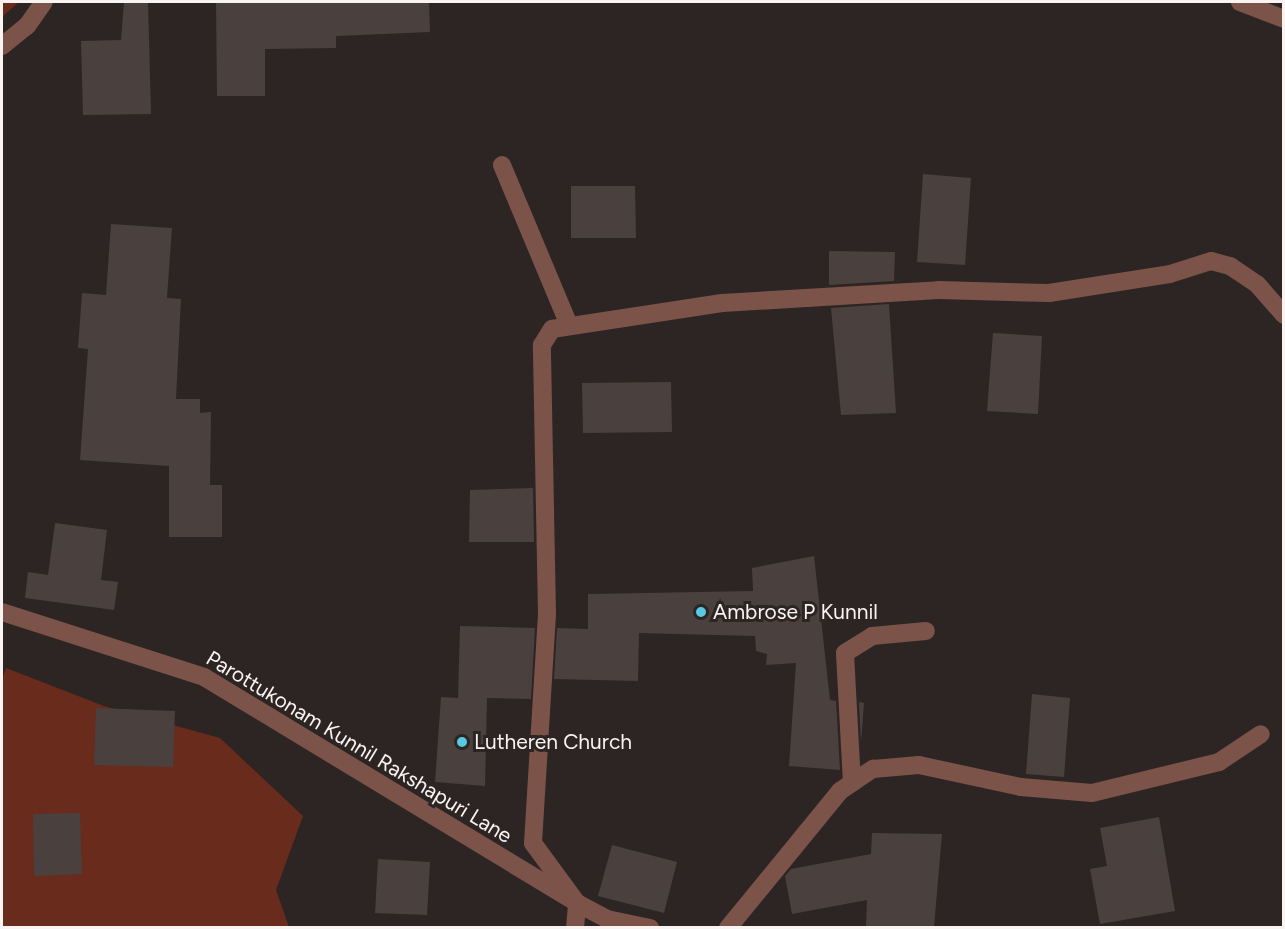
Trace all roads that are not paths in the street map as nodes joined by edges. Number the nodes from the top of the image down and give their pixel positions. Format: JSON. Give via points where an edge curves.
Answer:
{"nodes":[{"id":1,"x":44,"y":2,"type":"edge"},
{"id":2,"x":1240,"y":2,"type":"edge"},
{"id":3,"x":1284,"y":19,"type":"edge"},
{"id":4,"x":2,"y":46,"type":"edge"},
{"id":5,"x":502,"y":165,"type":"dead end"},
{"id":6,"x":1284,"y":315,"type":"edge"},
{"id":7,"x":568,"y":322,"type":"junction"},
{"id":8,"x":2,"y":612,"type":"edge"},
{"id":9,"x":926,"y":631,"type":"dead end"},
{"id":10,"x":1261,"y":734,"type":"dead end"},
{"id":11,"x":852,"y":783,"type":"junction"},
{"id":12,"x":577,"y":903,"type":"junction"},
{"id":13,"x":575,"y":927,"type":"edge"},
{"id":14,"x":650,"y":927,"type":"edge"},
{"id":15,"x":728,"y":927,"type":"edge"}],
"edges":[{"from":1,"to":4,"type":"street","via":[[27,26]]},
{"from":2,"to":3,"type":"street"},
{"from":5,"to":7,"type":"street"},
{"from":6,"to":7,"type":"street","via":[[1257,284],[1230,266],[1210,261],[1170,273],[1049,293],[939,290],[825,296]]},
{"from":7,"to":12,"type":"street","via":[[552,329],[542,345],[547,614],[533,843]]},
{"from":8,"to":12,"type":"street","name":"Parottukonam Kunnil Rakshapuri Lane","via":[[204,677]]},
{"from":9,"to":11,"type":"street","via":[[872,636],[844,652]]},
{"from":10,"to":11,"type":"street","via":[[1219,762],[1092,793],[1021,787],[919,765],[883,767]]},
{"from":11,"to":15,"type":"street","via":[[840,791]]},
{"from":12,"to":13,"type":"street"},
{"from":12,"to":14,"type":"street","name":"Parottukonam Kunnil Rakshapuri Lane","via":[[607,919]]}]}
